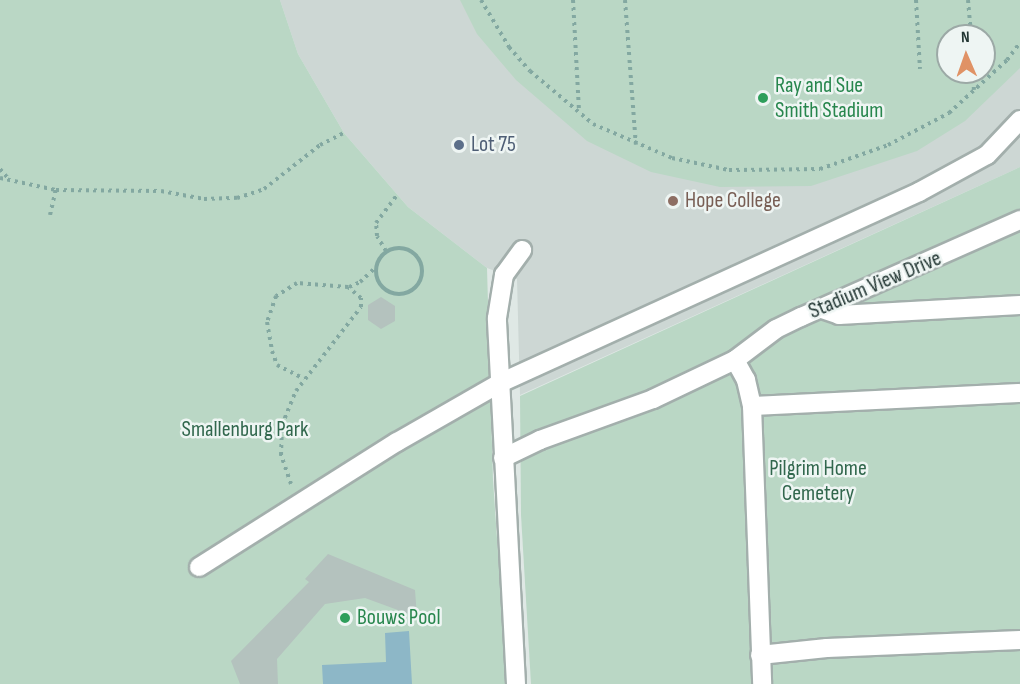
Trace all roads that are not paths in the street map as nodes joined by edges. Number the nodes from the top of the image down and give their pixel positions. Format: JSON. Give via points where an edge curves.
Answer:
{"nodes":[{"id":1,"x":1020,"y":120,"type":"edge"},
{"id":2,"x":1020,"y":220,"type":"edge"},
{"id":3,"x":522,"y":250,"type":"dead end"},
{"id":4,"x":1020,"y":305,"type":"edge"},
{"id":5,"x":822,"y":309,"type":"junction"},
{"id":6,"x":735,"y":360,"type":"junction"},
{"id":7,"x":500,"y":383,"type":"junction"},
{"id":8,"x":1020,"y":393,"type":"edge"},
{"id":9,"x":752,"y":406,"type":"junction"},
{"id":10,"x":503,"y":458,"type":"junction"},
{"id":11,"x":199,"y":567,"type":"dead end"},
{"id":12,"x":1020,"y":640,"type":"edge"},
{"id":13,"x":760,"y":655,"type":"junction"},
{"id":14,"x":516,"y":684,"type":"edge"},
{"id":15,"x":762,"y":684,"type":"edge"}],
"edges":[{"from":1,"to":7,"type":"lane","via":[[987,155],[919,192]]},
{"from":2,"to":5,"type":"lane","name":"Stadium View Drive"},
{"from":3,"to":7,"type":"lane","via":[[504,275],[497,318]]},
{"from":4,"to":5,"type":"lane","via":[[839,315]]},
{"from":5,"to":6,"type":"lane","name":"Stadium View Drive","via":[[776,329]]},
{"from":6,"to":9,"type":"lane","via":[[746,380]]},
{"from":6,"to":10,"type":"lane","name":"Stadium View Drive","via":[[653,399],[540,440]]},
{"from":7,"to":10,"type":"lane"},
{"from":7,"to":11,"type":"lane"},
{"from":8,"to":9,"type":"lane"},
{"from":9,"to":13,"type":"lane"},
{"from":10,"to":14,"type":"lane"},
{"from":12,"to":13,"type":"lane","via":[[827,648]]},
{"from":13,"to":15,"type":"lane"}]}
